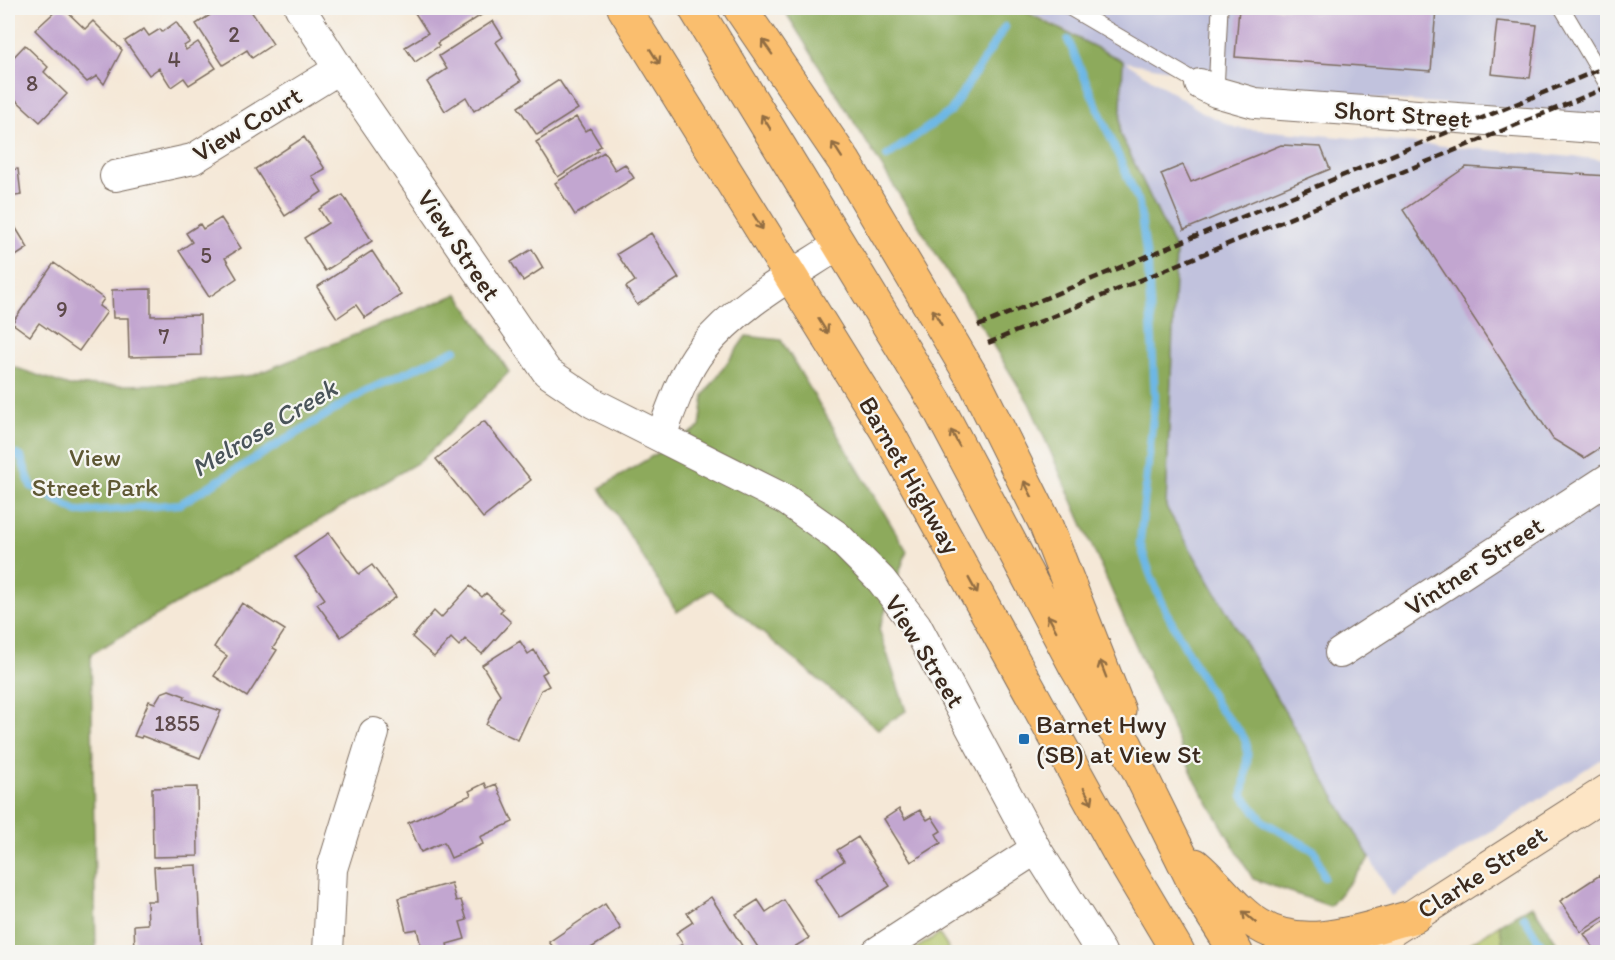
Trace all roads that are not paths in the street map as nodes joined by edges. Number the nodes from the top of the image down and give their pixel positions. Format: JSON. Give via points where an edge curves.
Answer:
{"nodes":[{"id":1,"x":300,"y":8,"type":"edge"},
{"id":2,"x":624,"y":8,"type":"edge"},
{"id":3,"x":695,"y":8,"type":"edge"},
{"id":4,"x":740,"y":8,"type":"edge"},
{"id":5,"x":1070,"y":8,"type":"edge"},
{"id":6,"x":1220,"y":8,"type":"edge"},
{"id":7,"x":1562,"y":8,"type":"edge"},
{"id":8,"x":339,"y":69,"type":"junction"},
{"id":9,"x":1608,"y":86,"type":"edge"},
{"id":10,"x":1208,"y":88,"type":"junction"},
{"id":11,"x":1608,"y":129,"type":"edge"},
{"id":12,"x":115,"y":176,"type":"dead end"},
{"id":13,"x":840,"y":244,"type":"junction"},
{"id":14,"x":792,"y":276,"type":"junction"},
{"id":15,"x":661,"y":436,"type":"junction"},
{"id":16,"x":1608,"y":479,"type":"edge"},
{"id":17,"x":1340,"y":653,"type":"dead end"},
{"id":18,"x":374,"y":733,"type":"dead end"},
{"id":19,"x":1126,"y":745,"type":"junction"},
{"id":20,"x":1608,"y":791,"type":"edge"},
{"id":21,"x":1036,"y":849,"type":"junction"},
{"id":22,"x":1180,"y":852,"type":"junction"},
{"id":23,"x":1415,"y":916,"type":"junction"},
{"id":24,"x":328,"y":952,"type":"edge"},
{"id":25,"x":877,"y":952,"type":"edge"},
{"id":26,"x":1101,"y":952,"type":"edge"},
{"id":27,"x":1178,"y":952,"type":"edge"},
{"id":28,"x":1236,"y":952,"type":"edge"},
{"id":29,"x":1357,"y":952,"type":"edge"}],
"edges":[{"from":1,"to":8,"type":"street","name":"View Street"},
{"from":2,"to":14,"type":"main road","name":"Barnet Highway","one_way":true},
{"from":13,"to":3,"type":"main road","name":"Barnet Highway","one_way":true},
{"from":19,"to":4,"type":"main road","name":"Barnet Highway","one_way":true,"via":[[1119,708],[1045,523],[975,382],[844,161]]},
{"from":5,"to":10,"type":"lane"},
{"from":6,"to":10,"type":"lane"},
{"from":7,"to":9,"type":"lane"},
{"from":8,"to":12,"type":"street","name":"View Court","via":[[193,159]]},
{"from":8,"to":15,"type":"street","name":"View Street","via":[[547,372],[593,403]]},
{"from":10,"to":11,"type":"street","name":"Short Street","via":[[1255,103]]},
{"from":13,"to":14,"type":"street"},
{"from":19,"to":13,"type":"main road","name":"Barnet Highway","one_way":true,"via":[[1076,668],[936,403]]},
{"from":14,"to":15,"type":"street","via":[[729,320],[700,351],[675,398]]},
{"from":14,"to":27,"type":"main road","name":"Barnet Highway","one_way":true,"via":[[887,431]]},
{"from":15,"to":21,"type":"street","name":"View Street","via":[[786,500],[837,536],[880,580],[916,626]]},
{"from":16,"to":17,"type":"street","name":"Vintner Street"},
{"from":18,"to":24,"type":"street","via":[[332,869]]},
{"from":19,"to":22,"type":"main road","name":"Barnet Highway"},
{"from":20,"to":23,"type":"main road","name":"Clarke Street"},
{"from":21,"to":25,"type":"street"},
{"from":21,"to":26,"type":"street","name":"View Street"},
{"from":23,"to":22,"type":"main road","one_way":true,"via":[[1332,936],[1286,937],[1258,925]]},
{"from":22,"to":28,"type":"main road","name":"Barnet Highway","via":[[1201,897]]},
{"from":23,"to":29,"type":"main road","name":"Clarke Street"}]}
